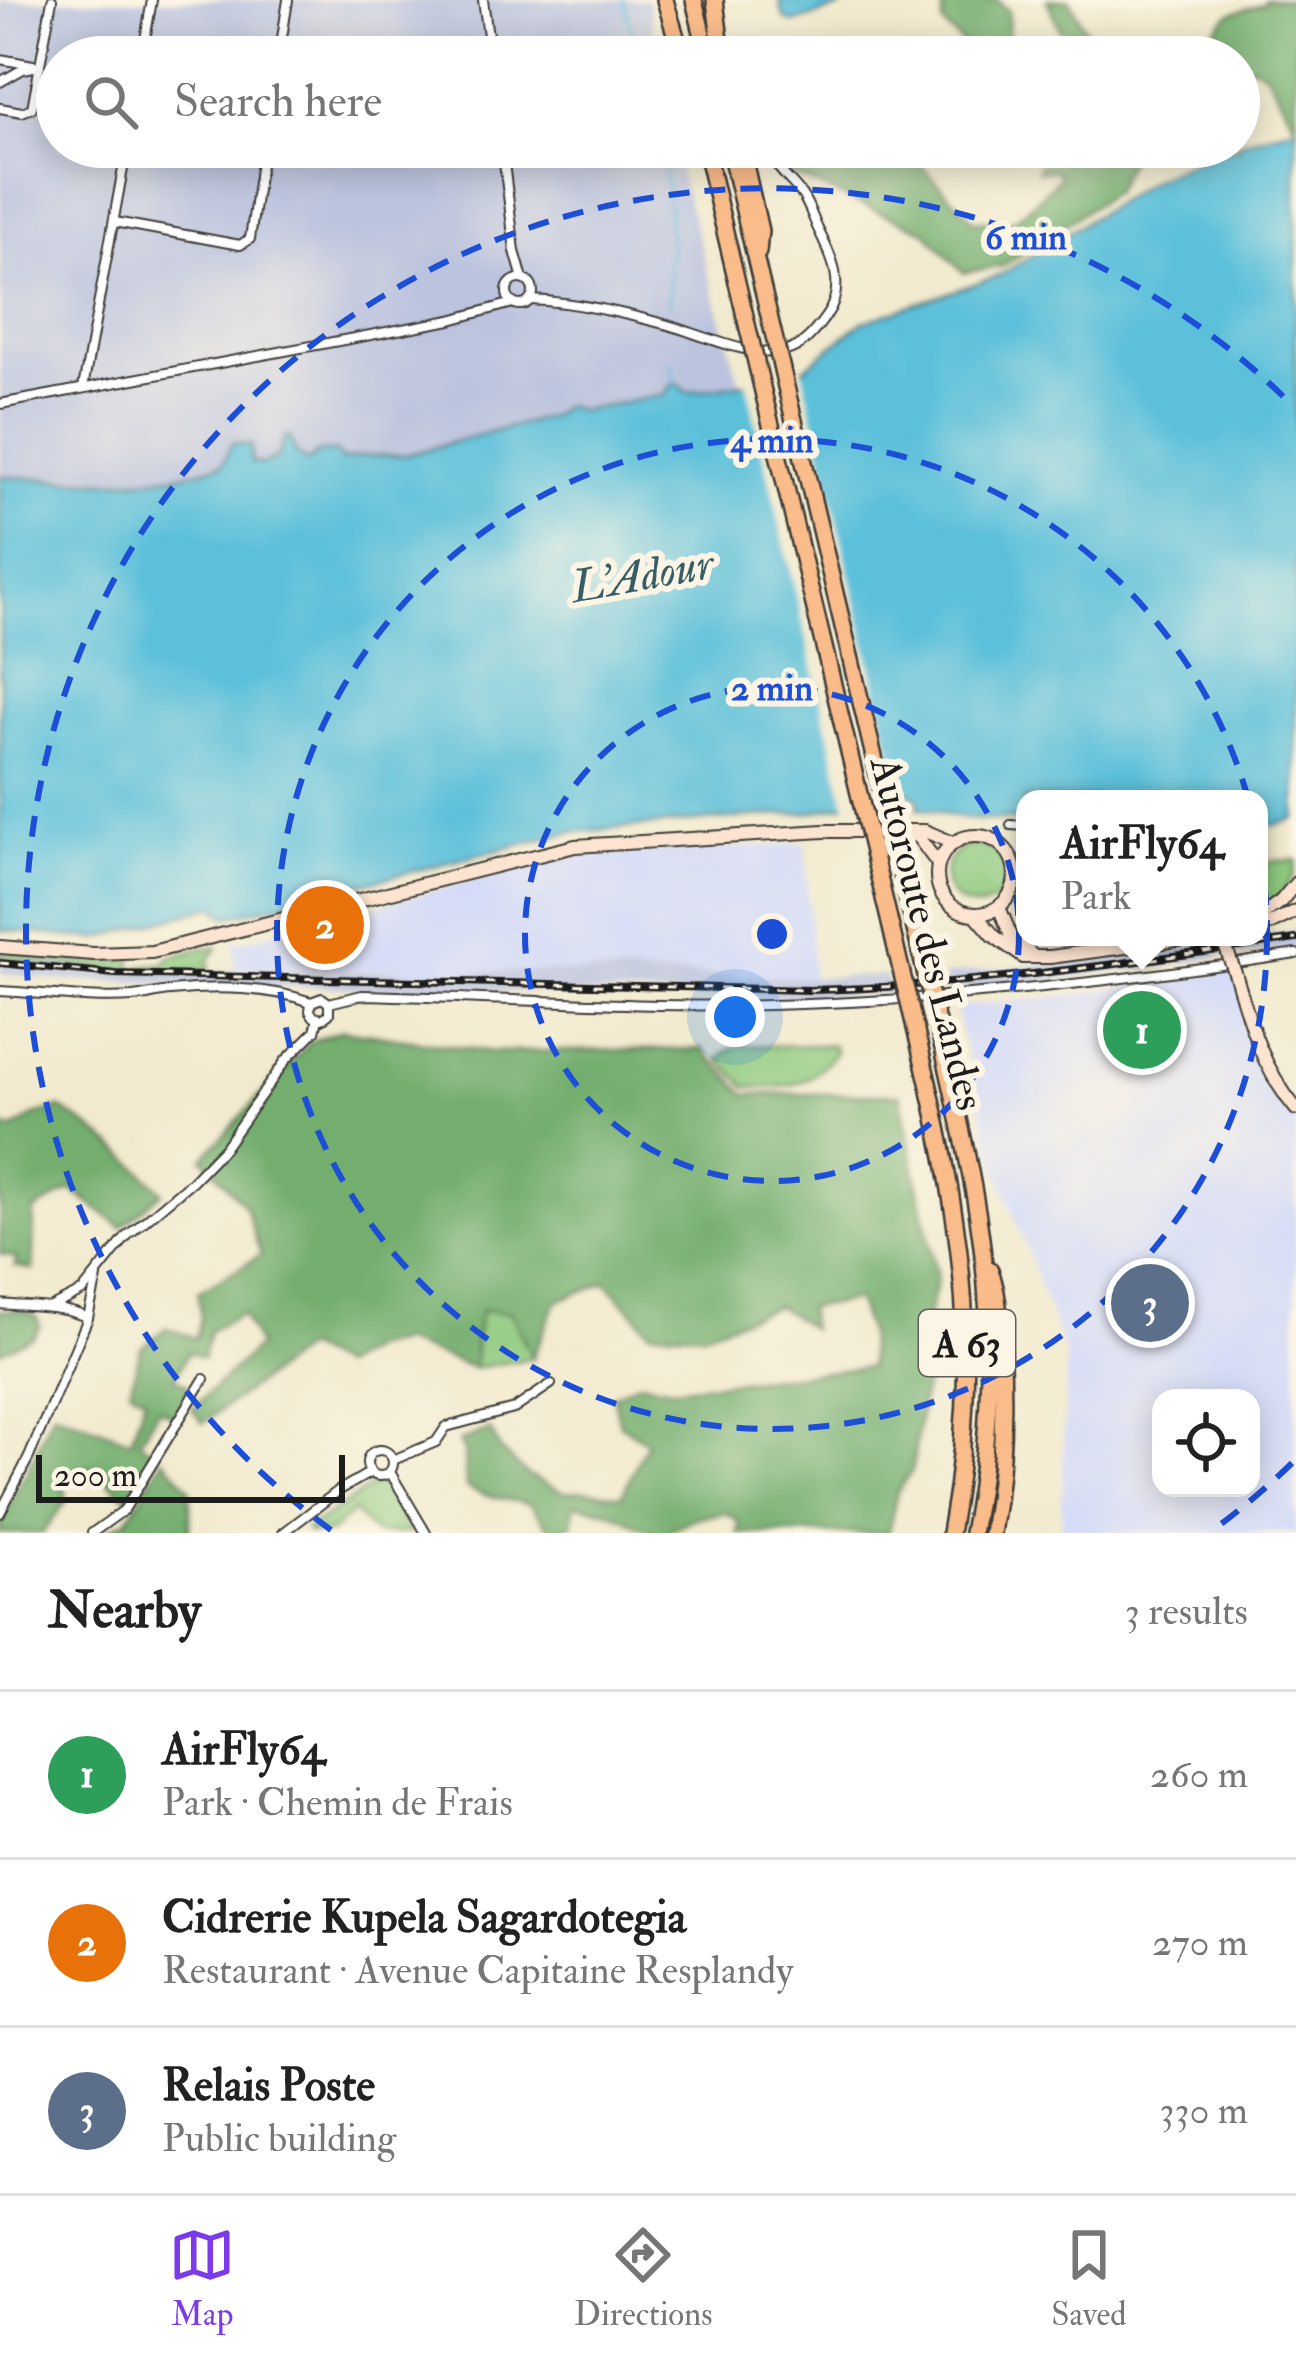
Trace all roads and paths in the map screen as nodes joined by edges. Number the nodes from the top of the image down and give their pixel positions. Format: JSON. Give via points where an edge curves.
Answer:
{"nodes":[{"id":1,"x":52,"y":0,"type":"edge"},
{"id":2,"x":152,"y":0,"type":"edge"},
{"id":3,"x":288,"y":0,"type":"edge"},
{"id":4,"x":483,"y":0,"type":"edge"},
{"id":5,"x":668,"y":0,"type":"edge"},
{"id":6,"x":694,"y":0,"type":"edge"},
{"id":7,"x":715,"y":0,"type":"edge"},
{"id":8,"x":45,"y":36,"type":"edge"},
{"id":9,"x":146,"y":36,"type":"edge"},
{"id":10,"x":282,"y":36,"type":"edge"},
{"id":11,"x":488,"y":36,"type":"edge"},
{"id":12,"x":677,"y":36,"type":"edge"},
{"id":13,"x":703,"y":36,"type":"edge"},
{"id":14,"x":719,"y":36,"type":"edge"},
{"id":15,"x":0,"y":59,"type":"edge"},
{"id":16,"x":36,"y":65,"type":"edge"},
{"id":17,"x":36,"y":67,"type":"edge"},
{"id":18,"x":0,"y":82,"type":"edge"},
{"id":19,"x":36,"y":87,"type":"edge"},
{"id":20,"x":0,"y":108,"type":"edge"},
{"id":21,"x":124,"y":168,"type":"edge"},
{"id":22,"x":260,"y":168,"type":"edge"},
{"id":23,"x":505,"y":168,"type":"edge"},
{"id":24,"x":710,"y":168,"type":"edge"},
{"id":25,"x":735,"y":168,"type":"edge"},
{"id":26,"x":746,"y":168,"type":"edge"},
{"id":27,"x":779,"y":168,"type":"edge"},
{"id":28,"x":115,"y":222,"type":"junction"},
{"id":29,"x":757,"y":267,"type":"junction"},
{"id":30,"x":519,"y":280,"type":"junction"},
{"id":31,"x":532,"y":288,"type":"junction"},
{"id":32,"x":506,"y":291,"type":"junction"},
{"id":33,"x":530,"y":300,"type":"junction"},
{"id":34,"x":560,"y":302,"type":"junction"},
{"id":35,"x":513,"y":303,"type":"junction"},
{"id":36,"x":485,"y":312,"type":"junction"},
{"id":37,"x":82,"y":388,"type":"junction"},
{"id":38,"x":0,"y":404,"type":"edge"},
{"id":39,"x":1011,"y":825,"type":"dead end"},
{"id":40,"x":1016,"y":825,"type":"edge"},
{"id":41,"x":907,"y":832,"type":"junction"},
{"id":42,"x":953,"y":843,"type":"junction"},
{"id":43,"x":1004,"y":847,"type":"junction"},
{"id":44,"x":1016,"y":849,"type":"edge"},
{"id":45,"x":938,"y":864,"type":"junction"},
{"id":46,"x":1016,"y":869,"type":"edge"},
{"id":47,"x":1016,"y":883,"type":"edge"},
{"id":48,"x":1296,"y":883,"type":"edge"},
{"id":49,"x":999,"y":907,"type":"junction"},
{"id":50,"x":1268,"y":910,"type":"edge"},
{"id":51,"x":1296,"y":911,"type":"edge"},
{"id":52,"x":976,"y":915,"type":"junction"},
{"id":53,"x":1268,"y":925,"type":"edge"},
{"id":54,"x":1016,"y":941,"type":"edge"},
{"id":55,"x":1022,"y":946,"type":"edge"},
{"id":56,"x":1126,"y":946,"type":"edge"},
{"id":57,"x":1225,"y":946,"type":"edge"},
{"id":58,"x":0,"y":947,"type":"edge"},
{"id":59,"x":1296,"y":954,"type":"edge"},
{"id":60,"x":1035,"y":957,"type":"junction"},
{"id":61,"x":0,"y":991,"type":"edge"},
{"id":62,"x":311,"y":1003,"type":"junction"},
{"id":63,"x":329,"y":1003,"type":"junction"},
{"id":64,"x":318,"y":1019,"type":"junction"},
{"id":65,"x":1296,"y":1109,"type":"edge"},
{"id":66,"x":982,"y":1251,"type":"junction"},
{"id":67,"x":97,"y":1276,"type":"junction"},
{"id":68,"x":0,"y":1304,"type":"edge"},
{"id":69,"x":51,"y":1307,"type":"junction"},
{"id":70,"x":88,"y":1318,"type":"junction"},
{"id":71,"x":204,"y":1379,"type":"dead end"},
{"id":72,"x":551,"y":1384,"type":"dead end"},
{"id":73,"x":366,"y":1442,"type":"dead end"},
{"id":74,"x":373,"y":1453,"type":"junction"},
{"id":75,"x":393,"y":1460,"type":"junction"},
{"id":76,"x":370,"y":1472,"type":"junction"},
{"id":77,"x":390,"y":1472,"type":"junction"},
{"id":78,"x":0,"y":1513,"type":"edge"},
{"id":79,"x":92,"y":1533,"type":"edge"},
{"id":80,"x":283,"y":1533,"type":"edge"},
{"id":81,"x":426,"y":1533,"type":"edge"},
{"id":82,"x":950,"y":1533,"type":"edge"},
{"id":83,"x":972,"y":1533,"type":"edge"},
{"id":84,"x":992,"y":1533,"type":"edge"}],
"edges":[{"from":1,"to":8,"type":"street"},
{"from":2,"to":9,"type":"street"},
{"from":3,"to":10,"type":"street"},
{"from":4,"to":11,"type":"street"},
{"from":5,"to":12,"type":"highway"},
{"from":6,"to":13,"type":"highway"},
{"from":7,"to":14,"type":"highway"},
{"from":15,"to":16,"type":"street"},
{"from":17,"to":18,"type":"street"},
{"from":19,"to":20,"type":"street","via":[[26,112]]},
{"from":21,"to":28,"type":"street"},
{"from":22,"to":28,"type":"street","via":[[250,239],[240,245]]},
{"from":23,"to":30,"type":"street"},
{"from":24,"to":82,"type":"highway","name":"Autoroute des Landes","number":"A 63","bridge":true,"via":[[948,1172],[968,1371]]},
{"from":25,"to":29,"type":"highway","name":"Autoroute des Landes","number":"A 63"},
{"from":26,"to":29,"type":"highway","via":[[760,231]]},
{"from":27,"to":34,"type":"street","via":[[801,192],[835,268],[837,295],[828,314],[797,347],[780,353],[734,345]]},
{"from":28,"to":37,"type":"street"},
{"from":29,"to":66,"type":"highway","name":"Autoroute des Landes","number":"A 63","bridge":true,"via":[[937,1022]]},
{"from":30,"to":31,"type":"street"},
{"from":30,"to":32,"type":"street"},
{"from":31,"to":33,"type":"street"},
{"from":31,"to":34,"type":"street"},
{"from":32,"to":35,"type":"street"},
{"from":32,"to":36,"type":"street"},
{"from":33,"to":34,"type":"street"},
{"from":33,"to":35,"type":"street"},
{"from":35,"to":36,"type":"street"},
{"from":36,"to":37,"type":"street"},
{"from":37,"to":38,"type":"street"},
{"from":39,"to":40,"type":"street"},
{"from":41,"to":42,"type":"main road"},
{"from":41,"to":45,"type":"main road"},
{"from":41,"to":58,"type":"main road","via":[[574,846],[152,952]]},
{"from":42,"to":43,"type":"main road","via":[[974,836]]},
{"from":42,"to":45,"type":"main road"},
{"from":43,"to":44,"type":"main road"},
{"from":43,"to":46,"type":"main road"},
{"from":45,"to":52,"type":"main road","via":[[944,899]]},
{"from":47,"to":49,"type":"main road"},
{"from":48,"to":50,"type":"main road"},
{"from":49,"to":52,"type":"main road"},
{"from":49,"to":54,"type":"main road"},
{"from":51,"to":53,"type":"main road"},
{"from":52,"to":60,"type":"main road","via":[[1006,947]]},
{"from":55,"to":60,"type":"main road"},
{"from":56,"to":60,"type":"main road"},
{"from":57,"to":65,"type":"main road","bridge":true,"via":[[1261,1055]]},
{"from":59,"to":63,"type":"street","via":[[891,1000],[698,1005],[362,995]]},
{"from":61,"to":62,"type":"street","via":[[134,997],[212,989]]},
{"from":62,"to":63,"type":"street"},
{"from":62,"to":64,"type":"street"},
{"from":63,"to":64,"type":"street","via":[[329,1014]]},
{"from":64,"to":67,"type":"street","via":[[224,1148]]},
{"from":66,"to":83,"type":"highway","name":"Autoroute des Landes","number":"A 63","via":[[988,1408]]},
{"from":66,"to":84,"type":"highway","via":[[998,1292],[1004,1377]]},
{"from":67,"to":69,"type":"street"},
{"from":67,"to":70,"type":"street"},
{"from":68,"to":69,"type":"street"},
{"from":69,"to":70,"type":"street"},
{"from":70,"to":78,"type":"street"},
{"from":71,"to":79,"type":"street","via":[[124,1510]]},
{"from":72,"to":75,"type":"street","via":[[514,1408],[446,1427],[436,1442]]},
{"from":73,"to":74,"type":"street"},
{"from":74,"to":75,"type":"street"},
{"from":74,"to":76,"type":"street"},
{"from":75,"to":77,"type":"street"},
{"from":76,"to":77,"type":"street"},
{"from":76,"to":80,"type":"street"},
{"from":77,"to":81,"type":"street"}]}
